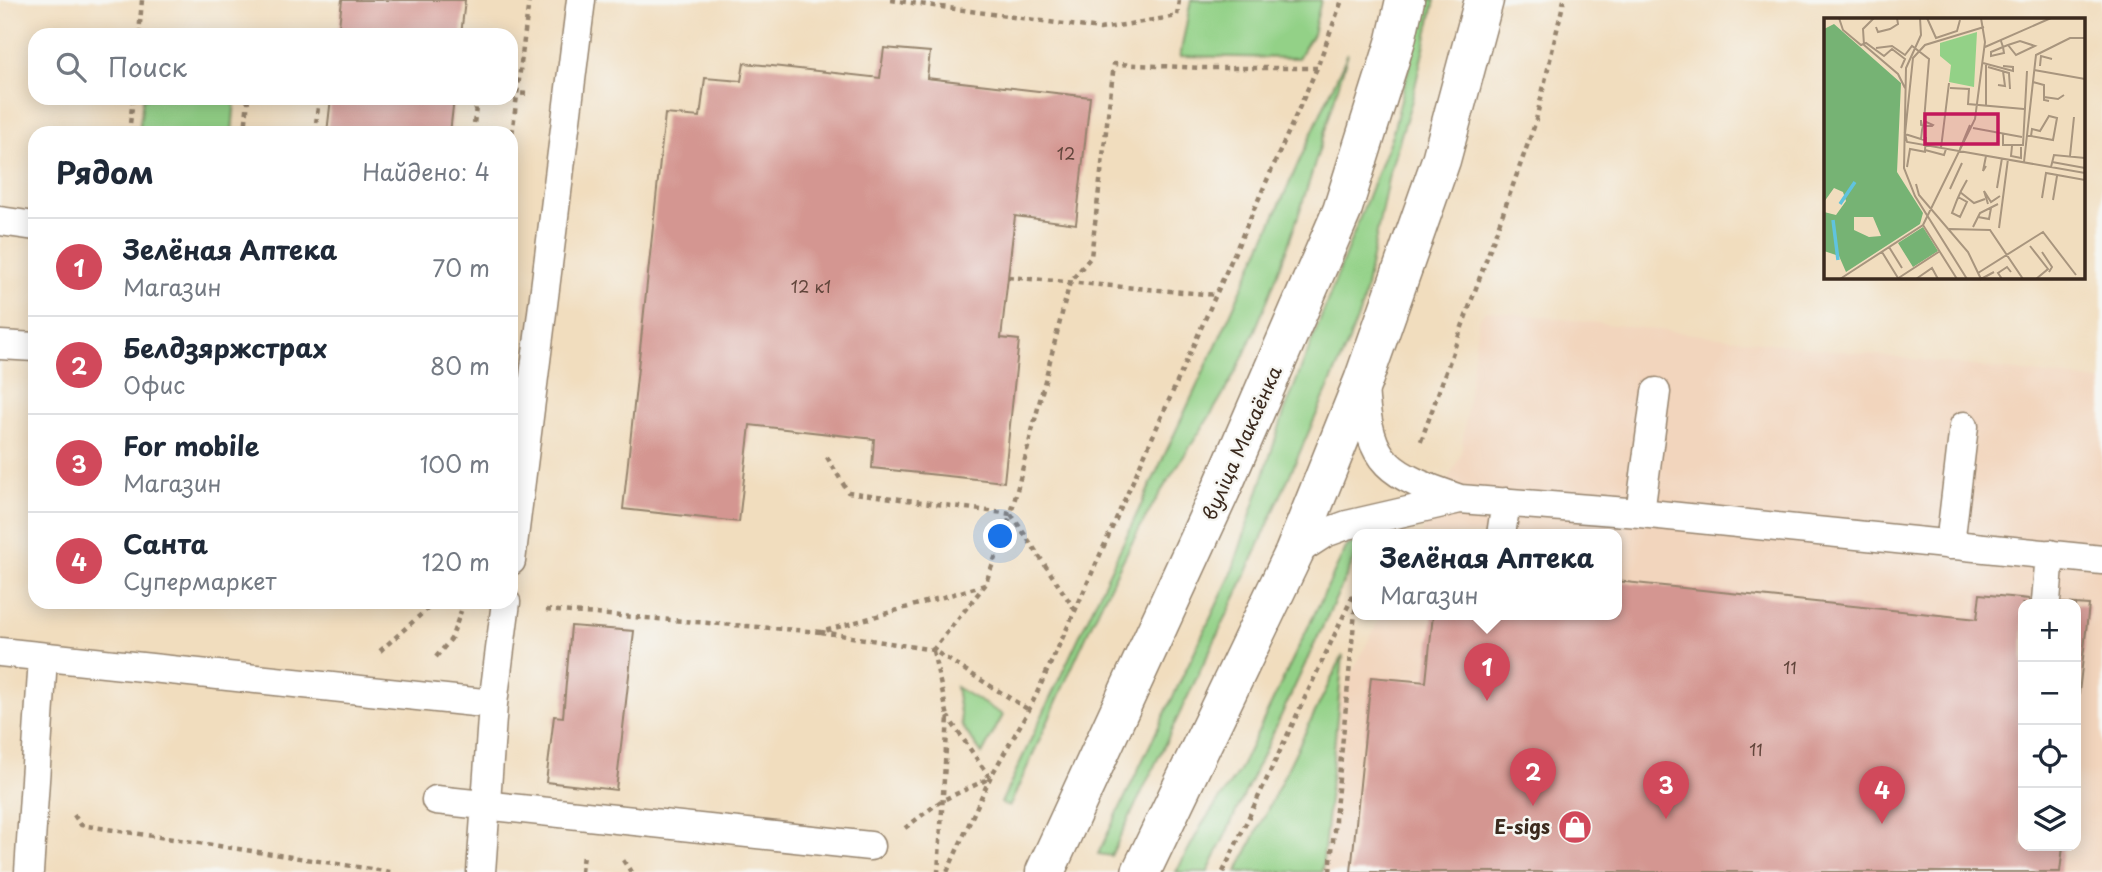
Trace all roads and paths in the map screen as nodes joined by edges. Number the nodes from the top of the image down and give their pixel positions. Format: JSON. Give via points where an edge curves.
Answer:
{"nodes":[{"id":1,"x":142,"y":0,"type":"edge"},
{"id":2,"x":528,"y":0,"type":"edge"},
{"id":3,"x":581,"y":0,"type":"edge"},
{"id":4,"x":891,"y":0,"type":"edge"},
{"id":5,"x":1179,"y":0,"type":"edge"},
{"id":6,"x":1342,"y":0,"type":"edge"},
{"id":7,"x":1405,"y":0,"type":"edge"},
{"id":8,"x":1483,"y":0,"type":"edge"},
{"id":9,"x":1564,"y":0,"type":"edge"},
{"id":10,"x":140,"y":28,"type":"edge"},
{"id":11,"x":1317,"y":68,"type":"junction"},
{"id":12,"x":518,"y":84,"type":"edge"},
{"id":13,"x":132,"y":105,"type":"edge"},
{"id":14,"x":247,"y":105,"type":"edge"},
{"id":15,"x":319,"y":105,"type":"edge"},
{"id":16,"x":476,"y":105,"type":"edge"},
{"id":17,"x":516,"y":105,"type":"edge"},
{"id":18,"x":130,"y":126,"type":"edge"},
{"id":19,"x":246,"y":126,"type":"edge"},
{"id":20,"x":316,"y":126,"type":"edge"},
{"id":21,"x":474,"y":126,"type":"edge"},
{"id":22,"x":513,"y":126,"type":"edge"},
{"id":23,"x":0,"y":221,"type":"edge"},
{"id":24,"x":28,"y":225,"type":"edge"},
{"id":25,"x":1008,"y":277,"type":"dead end"},
{"id":26,"x":1070,"y":282,"type":"junction"},
{"id":27,"x":1217,"y":295,"type":"junction"},
{"id":28,"x":0,"y":345,"type":"edge"},
{"id":29,"x":28,"y":347,"type":"edge"},
{"id":30,"x":1363,"y":381,"type":"junction"},
{"id":31,"x":1656,"y":391,"type":"dead end"},
{"id":32,"x":1964,"y":426,"type":"dead end"},
{"id":33,"x":827,"y":457,"type":"dead end"},
{"id":34,"x":1406,"y":480,"type":"junction"},
{"id":35,"x":1460,"y":499,"type":"junction"},
{"id":36,"x":1506,"y":502,"type":"junction"},
{"id":37,"x":518,"y":505,"type":"edge"},
{"id":38,"x":1640,"y":513,"type":"junction"},
{"id":39,"x":1011,"y":514,"type":"junction"},
{"id":40,"x":1502,"y":529,"type":"edge"},
{"id":41,"x":1950,"y":545,"type":"junction"},
{"id":42,"x":1294,"y":553,"type":"junction"},
{"id":43,"x":2050,"y":554,"type":"junction"},
{"id":44,"x":2101,"y":562,"type":"edge"},
{"id":45,"x":985,"y":585,"type":"junction"},
{"id":46,"x":1352,"y":596,"type":"edge"},
{"id":47,"x":2046,"y":599,"type":"edge"},
{"id":48,"x":518,"y":605,"type":"edge"},
{"id":49,"x":427,"y":609,"type":"edge"},
{"id":50,"x":461,"y":609,"type":"edge"},
{"id":51,"x":504,"y":609,"type":"edge"},
{"id":52,"x":1076,"y":611,"type":"junction"},
{"id":53,"x":1354,"y":620,"type":"edge"},
{"id":54,"x":821,"y":632,"type":"junction"},
{"id":55,"x":451,"y":639,"type":"dead end"},
{"id":56,"x":933,"y":650,"type":"junction"},
{"id":57,"x":0,"y":652,"type":"edge"},
{"id":58,"x":377,"y":653,"type":"dead end"},
{"id":59,"x":43,"y":657,"type":"junction"},
{"id":60,"x":494,"y":704,"type":"junction"},
{"id":61,"x":1028,"y":710,"type":"junction"},
{"id":62,"x":948,"y":717,"type":"junction"},
{"id":63,"x":990,"y":778,"type":"junction"},
{"id":64,"x":436,"y":800,"type":"dead end"},
{"id":65,"x":941,"y":801,"type":"junction"},
{"id":66,"x":486,"y":807,"type":"junction"},
{"id":67,"x":69,"y":809,"type":"dead end"},
{"id":68,"x":901,"y":831,"type":"dead end"},
{"id":69,"x":870,"y":846,"type":"dead end"},
{"id":70,"x":29,"y":872,"type":"edge"},
{"id":71,"x":391,"y":872,"type":"edge"},
{"id":72,"x":481,"y":872,"type":"edge"},
{"id":73,"x":938,"y":872,"type":"edge"},
{"id":74,"x":947,"y":872,"type":"edge"},
{"id":75,"x":1045,"y":872,"type":"edge"},
{"id":76,"x":1141,"y":872,"type":"edge"},
{"id":77,"x":1223,"y":872,"type":"edge"},
{"id":78,"x":1330,"y":872,"type":"edge"}],
"edges":[{"from":1,"to":10,"type":"path"},
{"from":2,"to":12,"type":"path"},
{"from":3,"to":37,"type":"lane"},
{"from":4,"to":5,"type":"path","via":[[1100,29],[1177,16]]},
{"from":6,"to":11,"type":"path"},
{"from":7,"to":75,"type":"street","name":"вуліца Макаёнка","via":[[1342,211],[1221,490]]},
{"from":8,"to":30,"type":"street","via":[[1441,160]]},
{"from":9,"to":34,"type":"path","via":[[1535,124]]},
{"from":11,"to":26,"type":"path","via":[[1114,64],[1091,257]]},
{"from":11,"to":27,"type":"path"},
{"from":13,"to":18,"type":"path"},
{"from":14,"to":19,"type":"path"},
{"from":15,"to":20,"type":"path"},
{"from":16,"to":21,"type":"path"},
{"from":17,"to":22,"type":"path"},
{"from":23,"to":24,"type":"lane"},
{"from":25,"to":26,"type":"path"},
{"from":26,"to":27,"type":"path"},
{"from":26,"to":39,"type":"path"},
{"from":27,"to":52,"type":"path"},
{"from":28,"to":29,"type":"lane"},
{"from":30,"to":34,"type":"lane","via":[[1372,445]]},
{"from":30,"to":42,"type":"street"},
{"from":31,"to":38,"type":"lane"},
{"from":32,"to":41,"type":"lane"},
{"from":33,"to":39,"type":"path","via":[[848,492]]},
{"from":34,"to":35,"type":"lane"},
{"from":35,"to":36,"type":"lane"},
{"from":35,"to":42,"type":"lane","via":[[1347,525]]},
{"from":36,"to":38,"type":"lane"},
{"from":36,"to":40,"type":"lane"},
{"from":38,"to":41,"type":"lane"},
{"from":39,"to":45,"type":"path"},
{"from":39,"to":52,"type":"path"},
{"from":41,"to":43,"type":"lane"},
{"from":42,"to":76,"type":"street"},
{"from":43,"to":44,"type":"lane"},
{"from":43,"to":47,"type":"lane"},
{"from":45,"to":54,"type":"path"},
{"from":45,"to":56,"type":"path"},
{"from":46,"to":77,"type":"path"},
{"from":48,"to":54,"type":"path"},
{"from":49,"to":58,"type":"path"},
{"from":50,"to":55,"type":"path"},
{"from":51,"to":60,"type":"lane"},
{"from":52,"to":61,"type":"path"},
{"from":53,"to":78,"type":"path"},
{"from":54,"to":56,"type":"path"},
{"from":56,"to":61,"type":"path"},
{"from":56,"to":62,"type":"path"},
{"from":57,"to":59,"type":"lane"},
{"from":59,"to":60,"type":"lane"},
{"from":59,"to":70,"type":"lane"},
{"from":60,"to":66,"type":"lane"},
{"from":61,"to":63,"type":"path"},
{"from":62,"to":63,"type":"path"},
{"from":62,"to":65,"type":"path"},
{"from":63,"to":65,"type":"path"},
{"from":63,"to":74,"type":"path"},
{"from":64,"to":66,"type":"lane"},
{"from":65,"to":68,"type":"path"},
{"from":65,"to":73,"type":"path"},
{"from":66,"to":69,"type":"lane"},
{"from":66,"to":72,"type":"lane"},
{"from":67,"to":71,"type":"path","via":[[81,825]]}]}
